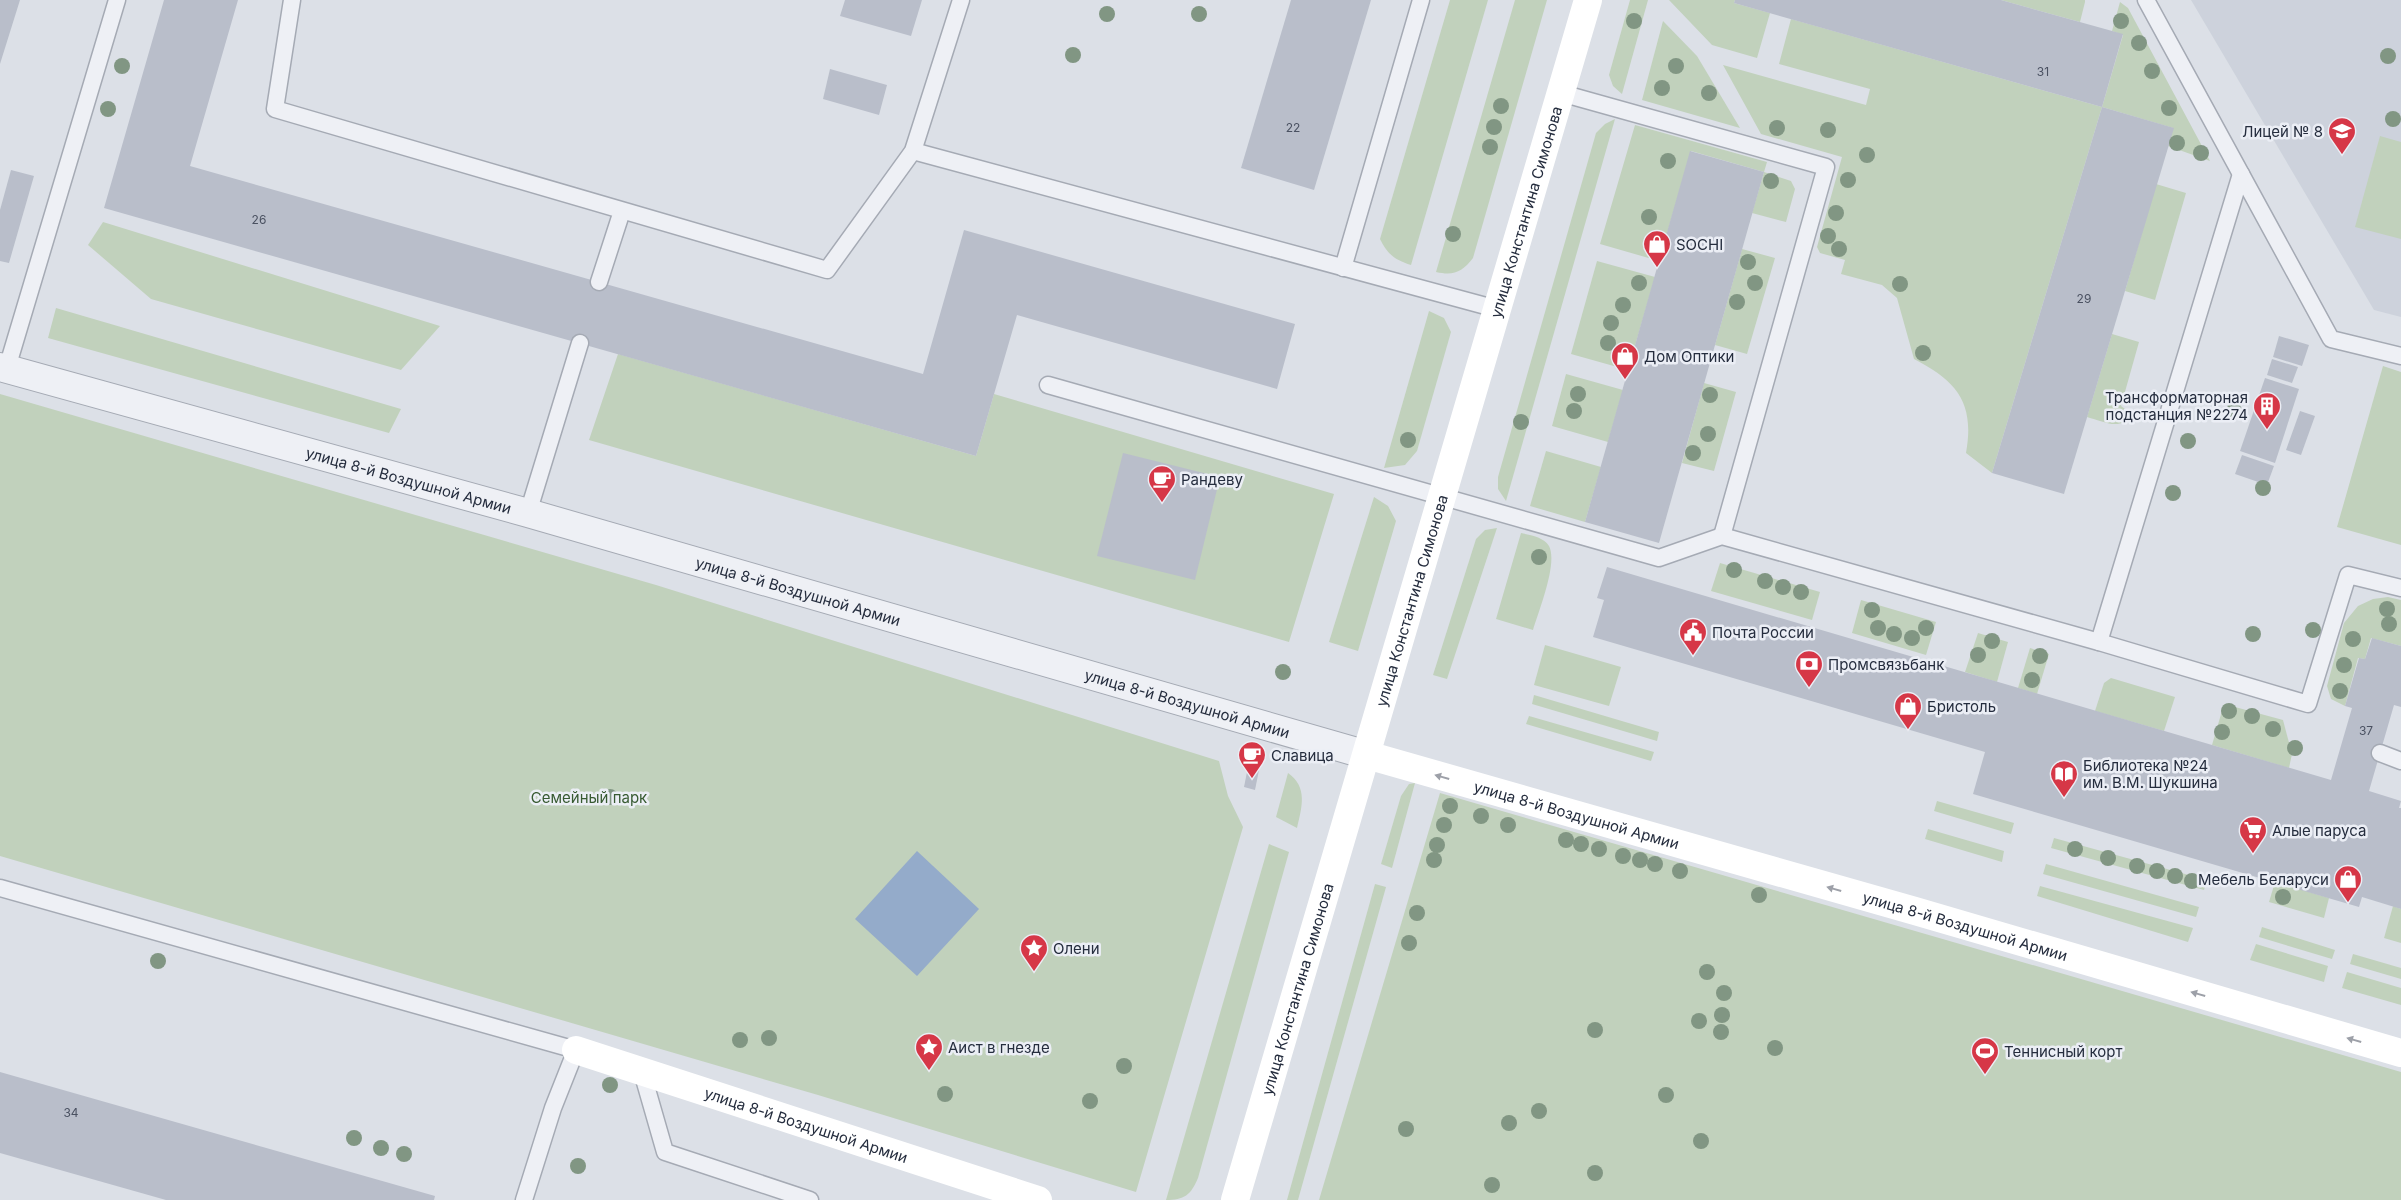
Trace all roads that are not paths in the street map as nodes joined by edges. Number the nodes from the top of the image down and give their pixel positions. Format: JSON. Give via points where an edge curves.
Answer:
{"nodes":[{"id":1,"x":117,"y":0,"type":"edge"},
{"id":2,"x":292,"y":0,"type":"edge"},
{"id":3,"x":961,"y":0,"type":"edge"},
{"id":4,"x":1421,"y":0,"type":"edge"},
{"id":5,"x":1588,"y":0,"type":"edge"},
{"id":6,"x":2146,"y":0,"type":"edge"},
{"id":7,"x":1561,"y":93,"type":"junction"},
{"id":8,"x":912,"y":151,"type":"junction"},
{"id":9,"x":2241,"y":174,"type":"junction"},
{"id":10,"x":622,"y":211,"type":"junction"},
{"id":11,"x":1343,"y":268,"type":"junction"},
{"id":12,"x":599,"y":282,"type":"dead end"},
{"id":13,"x":1497,"y":310,"type":"junction"},
{"id":14,"x":580,"y":344,"type":"dead end"},
{"id":15,"x":2401,"y":356,"type":"edge"},
{"id":16,"x":4,"y":367,"type":"edge"},
{"id":17,"x":1048,"y":385,"type":"dead end"},
{"id":18,"x":1442,"y":497,"type":"junction"},
{"id":19,"x":528,"y":513,"type":"junction"},
{"id":20,"x":1722,"y":536,"type":"junction"},
{"id":21,"x":2401,"y":588,"type":"edge"},
{"id":22,"x":2100,"y":642,"type":"junction"},
{"id":23,"x":2380,"y":753,"type":"dead end"},
{"id":24,"x":1366,"y":755,"type":"junction"},
{"id":25,"x":2401,"y":761,"type":"edge"},
{"id":26,"x":0,"y":888,"type":"edge"},
{"id":27,"x":576,"y":1050,"type":"junction"},
{"id":28,"x":2401,"y":1054,"type":"edge"},
{"id":29,"x":642,"y":1072,"type":"junction"},
{"id":30,"x":524,"y":1200,"type":"edge"},
{"id":31,"x":810,"y":1200,"type":"edge"},
{"id":32,"x":1038,"y":1200,"type":"edge"},
{"id":33,"x":1235,"y":1200,"type":"edge"}],
"edges":[{"from":1,"to":16,"type":"lane"},
{"from":2,"to":10,"type":"lane","via":[[275,109]]},
{"from":3,"to":8,"type":"lane"},
{"from":4,"to":11,"type":"lane"},
{"from":5,"to":7,"type":"street","name":"улица Константина Симонова"},
{"from":6,"to":9,"type":"lane"},
{"from":7,"to":13,"type":"street","name":"улица Константина Симонова"},
{"from":7,"to":20,"type":"lane","via":[[1826,167]]},
{"from":8,"to":10,"type":"lane","via":[[827,270]]},
{"from":8,"to":11,"type":"lane"},
{"from":9,"to":15,"type":"lane","via":[[2331,339]]},
{"from":9,"to":22,"type":"lane"},
{"from":10,"to":12,"type":"lane"},
{"from":11,"to":13,"type":"lane"},
{"from":13,"to":18,"type":"street","name":"улица Константина Симонова"},
{"from":14,"to":19,"type":"lane"},
{"from":16,"to":19,"type":"street","name":"улица 8-й Воздушной Армии"},
{"from":17,"to":18,"type":"lane"},
{"from":18,"to":20,"type":"lane","via":[[1659,558]]},
{"from":18,"to":24,"type":"street","name":"улица Константина Симонова"},
{"from":19,"to":24,"type":"street","name":"улица 8-й Воздушной Армии"},
{"from":20,"to":22,"type":"lane"},
{"from":21,"to":22,"type":"lane","via":[[2348,574],[2308,704]]},
{"from":23,"to":25,"type":"lane"},
{"from":28,"to":24,"type":"street","name":"улица 8-й Воздушной Армии","one_way":true},
{"from":24,"to":33,"type":"street","name":"улица Константина Симонова"},
{"from":26,"to":27,"type":"lane"},
{"from":27,"to":29,"type":"street","name":"улица 8-й Воздушной Армии"},
{"from":27,"to":30,"type":"lane","via":[[553,1108]]},
{"from":29,"to":31,"type":"lane","via":[[665,1152]]},
{"from":29,"to":32,"type":"street","name":"улица 8-й Воздушной Армии"}]}
